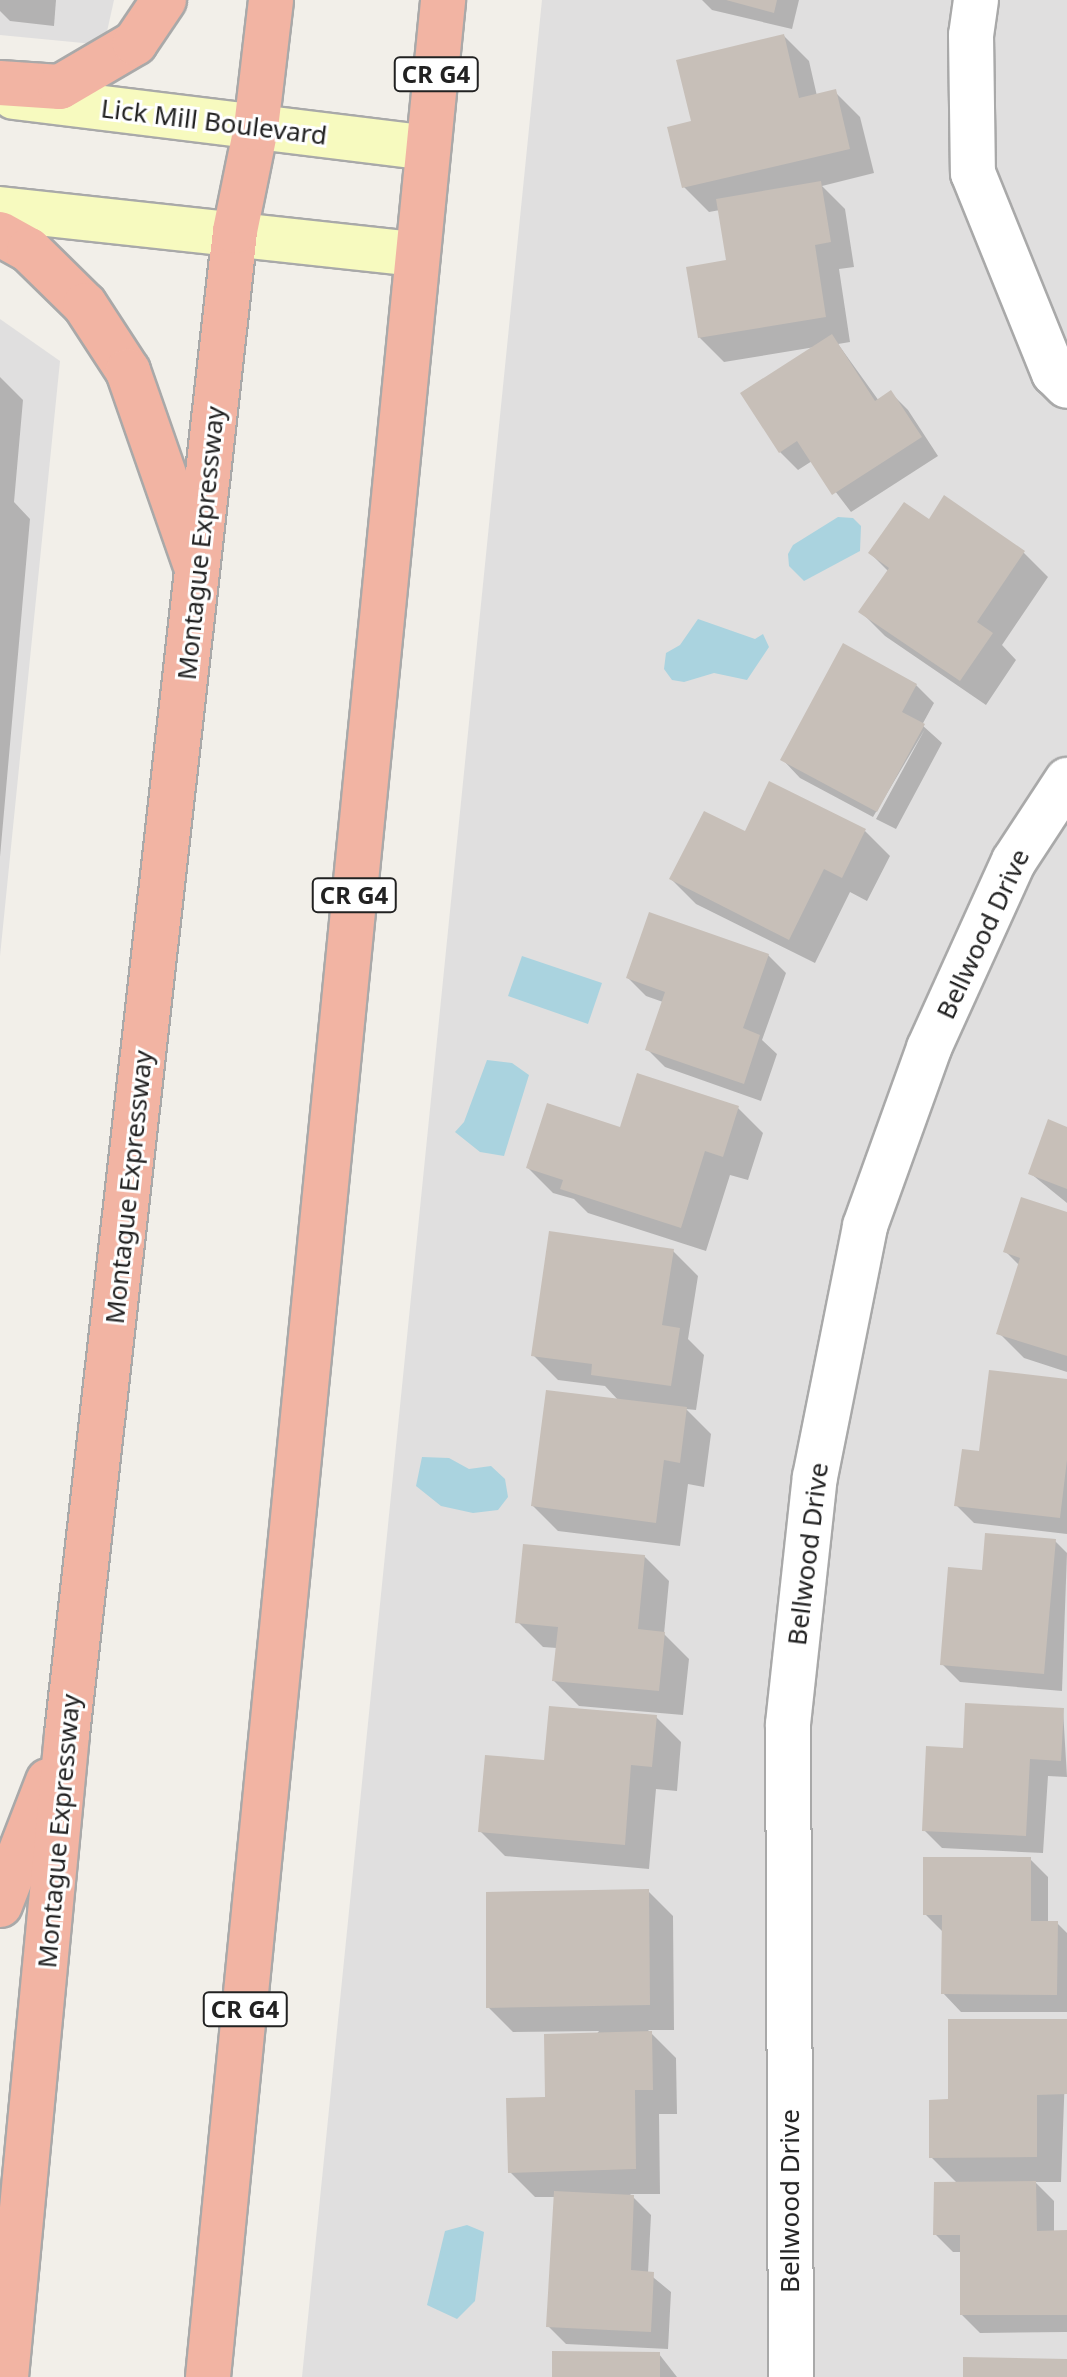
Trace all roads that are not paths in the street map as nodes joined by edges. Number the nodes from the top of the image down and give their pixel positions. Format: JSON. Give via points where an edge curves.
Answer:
{"nodes":[{"id":1,"x":164,"y":0,"type":"edge"},
{"id":2,"x":271,"y":0,"type":"edge"},
{"id":3,"x":443,"y":0,"type":"edge"},
{"id":4,"x":976,"y":0,"type":"edge"},
{"id":5,"x":0,"y":83,"type":"edge"},
{"id":6,"x":0,"y":96,"type":"edge"},
{"id":7,"x":256,"y":128,"type":"junction"},
{"id":8,"x":428,"y":148,"type":"junction"},
{"id":9,"x":0,"y":209,"type":"edge"},
{"id":10,"x":235,"y":231,"type":"junction"},
{"id":11,"x":0,"y":234,"type":"edge"},
{"id":12,"x":417,"y":254,"type":"junction"},
{"id":13,"x":1067,"y":386,"type":"edge"},
{"id":14,"x":198,"y":573,"type":"junction"},
{"id":15,"x":1067,"y":780,"type":"edge"},
{"id":16,"x":67,"y":1734,"type":"junction"},
{"id":17,"x":0,"y":1905,"type":"edge"},
{"id":18,"x":6,"y":2377,"type":"edge"},
{"id":19,"x":208,"y":2377,"type":"edge"},
{"id":20,"x":791,"y":2377,"type":"edge"}],
"edges":[{"from":1,"to":5,"type":"highway","via":[[135,43],[60,87]]},
{"from":2,"to":7,"type":"highway","name":"Montague Expressway"},
{"from":3,"to":8,"type":"highway","number":"CR G4"},
{"from":4,"to":13,"type":"street","via":[[971,35],[973,173],[1054,373]]},
{"from":6,"to":7,"type":"main road","name":"Lick Mill Boulevard"},
{"from":7,"to":8,"type":"main road","name":"Lick Mill Boulevard"},
{"from":7,"to":10,"type":"highway","name":"Montague Expressway"},
{"from":8,"to":12,"type":"highway","number":"CR G4"},
{"from":9,"to":10,"type":"main road"},
{"from":10,"to":12,"type":"main road"},
{"from":10,"to":14,"type":"highway","name":"Montague Expressway"},
{"from":11,"to":14,"type":"highway","via":[[29,250],[85,305],[128,371]]},
{"from":12,"to":19,"type":"highway","number":"CR G4"},
{"from":14,"to":16,"type":"highway","name":"Montague Expressway"},
{"from":15,"to":20,"type":"street","name":"Bellwood Drive","via":[[1014,861],[929,1048],[865,1226],[815,1477],[788,1724]]},
{"from":16,"to":17,"type":"highway"},
{"from":16,"to":18,"type":"highway","name":"Montague Expressway"}]}
